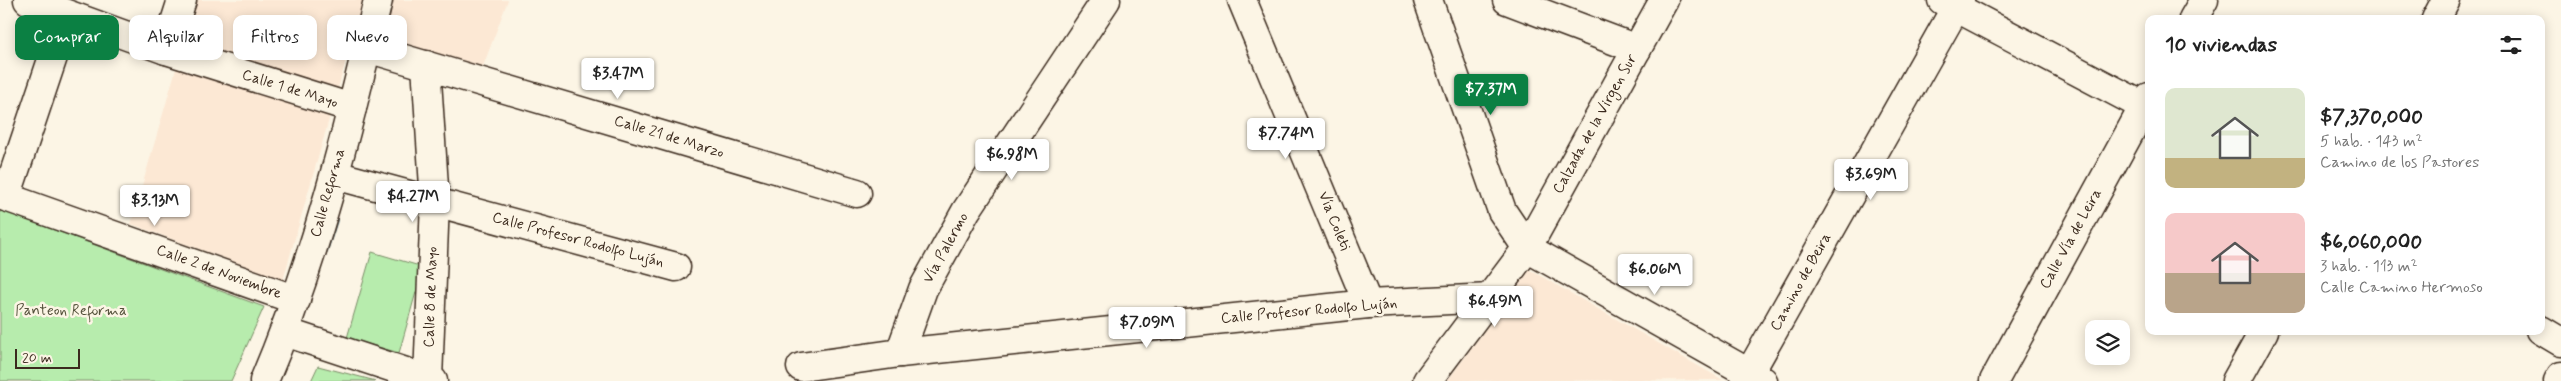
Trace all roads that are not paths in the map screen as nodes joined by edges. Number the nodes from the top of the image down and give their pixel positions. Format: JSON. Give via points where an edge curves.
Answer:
{"nodes":[{"id":1,"x":28,"y":0,"type":"edge"},
{"id":2,"x":182,"y":0,"type":"edge"},
{"id":3,"x":378,"y":0,"type":"edge"},
{"id":4,"x":1106,"y":0,"type":"edge"},
{"id":5,"x":1242,"y":0,"type":"edge"},
{"id":6,"x":1428,"y":0,"type":"edge"},
{"id":7,"x":1507,"y":0,"type":"edge"},
{"id":8,"x":1664,"y":0,"type":"edge"},
{"id":9,"x":2204,"y":0,"type":"edge"},
{"id":10,"x":2446,"y":0,"type":"edge"},
{"id":11,"x":1952,"y":3,"type":"edge"},
{"id":12,"x":67,"y":14,"type":"junction"},
{"id":13,"x":177,"y":15,"type":"edge"},
{"id":14,"x":375,"y":15,"type":"edge"},
{"id":15,"x":2195,"y":15,"type":"edge"},
{"id":16,"x":2438,"y":15,"type":"edge"},
{"id":17,"x":129,"y":37,"type":"edge"},
{"id":18,"x":1637,"y":49,"type":"junction"},
{"id":19,"x":198,"y":60,"type":"edge"},
{"id":20,"x":364,"y":60,"type":"edge"},
{"id":21,"x":407,"y":60,"type":"edge"},
{"id":22,"x":426,"y":65,"type":"junction"},
{"id":23,"x":2145,"y":103,"type":"edge"},
{"id":24,"x":352,"y":108,"type":"junction"},
{"id":25,"x":2145,"y":108,"type":"edge"},
{"id":26,"x":334,"y":175,"type":"junction"},
{"id":27,"x":856,"y":193,"type":"dead end"},
{"id":28,"x":3,"y":196,"type":"edge"},
{"id":29,"x":435,"y":202,"type":"junction"},
{"id":30,"x":1527,"y":248,"type":"junction"},
{"id":31,"x":676,"y":266,"type":"dead end"},
{"id":32,"x":1491,"y":298,"type":"junction"},
{"id":33,"x":296,"y":300,"type":"junction"},
{"id":34,"x":1368,"y":304,"type":"junction"},
{"id":35,"x":284,"y":332,"type":"junction"},
{"id":36,"x":2545,"y":332,"type":"edge"},
{"id":37,"x":2262,"y":335,"type":"edge"},
{"id":38,"x":2561,"y":342,"type":"edge"},
{"id":39,"x":900,"y":353,"type":"junction"},
{"id":40,"x":801,"y":367,"type":"dead end"},
{"id":41,"x":2561,"y":376,"type":"edge"},
{"id":42,"x":1752,"y":379,"type":"edge"},
{"id":43,"x":430,"y":380,"type":"edge"},
{"id":44,"x":264,"y":381,"type":"edge"},
{"id":45,"x":1427,"y":381,"type":"edge"},
{"id":46,"x":1994,"y":381,"type":"edge"},
{"id":47,"x":2236,"y":381,"type":"edge"},
{"id":48,"x":2558,"y":381,"type":"edge"}],
"edges":[{"from":1,"to":12,"type":"street","name":"Calle 1 de Mayo"},
{"from":2,"to":13,"type":"street"},
{"from":3,"to":14,"type":"street","name":"Calle Reforma"},
{"from":4,"to":39,"type":"street","name":"Vía Palermo","via":[[966,210],[923,289]]},
{"from":5,"to":34,"type":"street","name":"Vía Coleti"},
{"from":6,"to":30,"type":"street","via":[[1502,211]]},
{"from":7,"to":18,"type":"street"},
{"from":8,"to":18,"type":"street","name":"Calzada de la Virgen Sur"},
{"from":9,"to":15,"type":"street"},
{"from":10,"to":16,"type":"street"},
{"from":11,"to":23,"type":"street"},
{"from":11,"to":42,"type":"street","name":"Camino de Beira"},
{"from":12,"to":17,"type":"street","name":"Calle 1 de Mayo"},
{"from":12,"to":28,"type":"street"},
{"from":18,"to":30,"type":"street","name":"Calzada de la Virgen Sur"},
{"from":19,"to":24,"type":"street","name":"Calle 1 de Mayo"},
{"from":20,"to":24,"type":"street","name":"Calle Reforma"},
{"from":21,"to":22,"type":"street","name":"Calle 21 de Marzo"},
{"from":22,"to":27,"type":"street","name":"Calle 21 de Marzo"},
{"from":22,"to":29,"type":"street","name":"Calle 8 de Mayo"},
{"from":24,"to":26,"type":"street","name":"Calle Reforma"},
{"from":25,"to":46,"type":"street","name":"Calle Vía de Leira"},
{"from":26,"to":29,"type":"street","name":"Calle Profesor Rodolfo Luján"},
{"from":26,"to":33,"type":"street","name":"Calle Reforma"},
{"from":28,"to":33,"type":"street","name":"Calle 2 de Noviembre"},
{"from":29,"to":31,"type":"street","name":"Calle Profesor Rodolfo Luján"},
{"from":29,"to":43,"type":"street","name":"Calle 8 de Mayo"},
{"from":30,"to":32,"type":"street","name":"Calzada de la Virgen Sur"},
{"from":30,"to":42,"type":"street"},
{"from":32,"to":34,"type":"street","name":"Calle Profesor Rodolfo Luján"},
{"from":32,"to":45,"type":"street","name":"Calzada de la Virgen Sur"},
{"from":33,"to":35,"type":"street","name":"Calle Reforma"},
{"from":34,"to":39,"type":"street","name":"Calle Profesor Rodolfo Luján"},
{"from":35,"to":43,"type":"street"},
{"from":35,"to":44,"type":"street","name":"Calle Reforma"},
{"from":36,"to":38,"type":"street"},
{"from":37,"to":47,"type":"street"},
{"from":39,"to":40,"type":"street","name":"Calle Profesor Rodolfo Luján"},
{"from":41,"to":48,"type":"street"}]}
